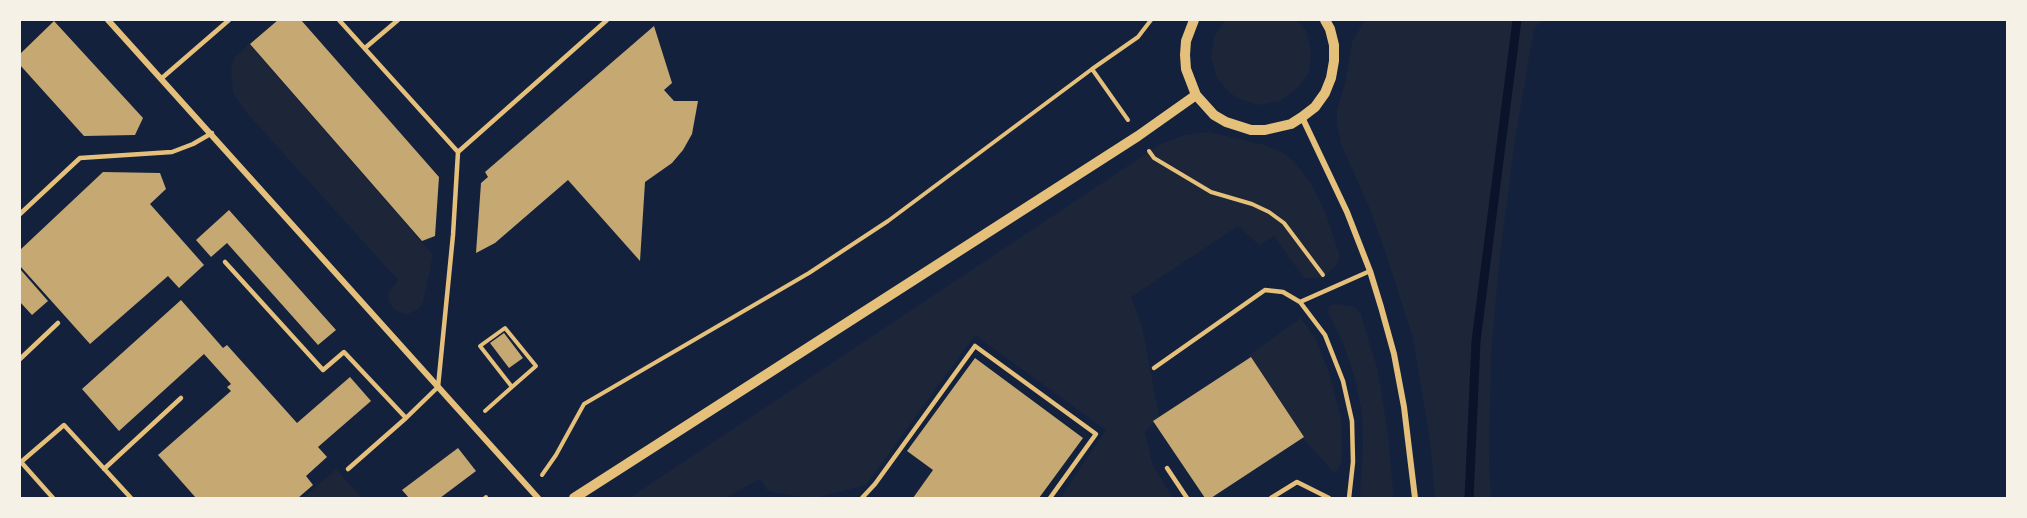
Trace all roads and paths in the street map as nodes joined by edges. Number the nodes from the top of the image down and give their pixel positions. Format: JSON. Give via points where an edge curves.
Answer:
{"nodes":[{"id":1,"x":108,"y":20,"type":"edge"},
{"id":2,"x":229,"y":20,"type":"edge"},
{"id":3,"x":339,"y":20,"type":"edge"},
{"id":4,"x":398,"y":20,"type":"edge"},
{"id":5,"x":607,"y":20,"type":"edge"},
{"id":6,"x":1151,"y":20,"type":"edge"},
{"id":7,"x":1194,"y":20,"type":"edge"},
{"id":8,"x":1325,"y":20,"type":"edge"},
{"id":9,"x":365,"y":48,"type":"junction"},
{"id":10,"x":1092,"y":69,"type":"junction"},
{"id":11,"x":162,"y":78,"type":"junction"},
{"id":12,"x":1196,"y":95,"type":"junction"},
{"id":13,"x":1302,"y":117,"type":"junction"},
{"id":14,"x":212,"y":133,"type":"junction"},
{"id":15,"x":1138,"y":136,"type":"junction"},
{"id":16,"x":458,"y":152,"type":"junction"},
{"id":17,"x":20,"y":214,"type":"edge"},
{"id":18,"x":225,"y":262,"type":"dead end"},
{"id":19,"x":1370,"y":271,"type":"junction"},
{"id":20,"x":1332,"y":288,"type":"junction"},
{"id":21,"x":1299,"y":302,"type":"junction"},
{"id":22,"x":58,"y":323,"type":"dead end"},
{"id":23,"x":20,"y":359,"type":"edge"},
{"id":24,"x":1154,"y":368,"type":"dead end"},
{"id":25,"x":438,"y":387,"type":"junction"},
{"id":26,"x":512,"y":387,"type":"junction"},
{"id":27,"x":181,"y":398,"type":"dead end"},
{"id":28,"x":406,"y":417,"type":"junction"},
{"id":29,"x":470,"y":423,"type":"junction"},
{"id":30,"x":20,"y":461,"type":"edge"},
{"id":31,"x":1167,"y":468,"type":"dead end"},
{"id":32,"x":104,"y":469,"type":"junction"},
{"id":33,"x":348,"y":469,"type":"dead end"},
{"id":34,"x":531,"y":491,"type":"junction"},
{"id":35,"x":53,"y":498,"type":"edge"},
{"id":36,"x":131,"y":498,"type":"edge"},
{"id":37,"x":538,"y":498,"type":"edge"},
{"id":38,"x":574,"y":498,"type":"edge"},
{"id":39,"x":862,"y":498,"type":"edge"},
{"id":40,"x":1050,"y":498,"type":"edge"},
{"id":41,"x":1187,"y":498,"type":"edge"},
{"id":42,"x":1271,"y":498,"type":"edge"},
{"id":43,"x":1329,"y":498,"type":"edge"},
{"id":44,"x":1349,"y":498,"type":"edge"},
{"id":45,"x":1415,"y":498,"type":"edge"}],
"edges":[{"from":1,"to":11,"type":"street"},
{"from":2,"to":11,"type":"lane"},
{"from":3,"to":9,"type":"lane"},
{"from":4,"to":9,"type":"lane"},
{"from":5,"to":16,"type":"lane"},
{"from":6,"to":10,"type":"path","via":[[1138,37]]},
{"from":7,"to":12,"type":"street","via":[[1185,55]]},
{"from":8,"to":13,"type":"street","via":[[1334,45],[1331,78],[1315,107]]},
{"from":9,"to":16,"type":"lane"},
{"from":10,"to":15,"type":"path"},
{"from":10,"to":34,"type":"path","via":[[888,221],[756,304],[584,404]]},
{"from":11,"to":14,"type":"street"},
{"from":12,"to":13,"type":"street","via":[[1214,115],[1245,129],[1278,128]]},
{"from":12,"to":15,"type":"street"},
{"from":13,"to":19,"type":"street"},
{"from":14,"to":17,"type":"lane","via":[[172,152],[80,158]]},
{"from":14,"to":25,"type":"street"},
{"from":15,"to":20,"type":"path","via":[[1154,158],[1190,181],[1211,192],[1252,204],[1284,223]]},
{"from":15,"to":38,"type":"street"},
{"from":16,"to":25,"type":"lane"},
{"from":18,"to":28,"type":"lane","via":[[323,370],[344,352]]},
{"from":19,"to":20,"type":"lane"},
{"from":19,"to":45,"type":"street","via":[[1394,354]]},
{"from":20,"to":21,"type":"lane"},
{"from":21,"to":24,"type":"lane","via":[[1283,292],[1265,290]]},
{"from":21,"to":44,"type":"lane","via":[[1325,335],[1343,381],[1352,421]]},
{"from":22,"to":23,"type":"lane"},
{"from":25,"to":28,"type":"lane"},
{"from":25,"to":29,"type":"street"},
{"from":26,"to":26,"type":"path","via":[[536,366],[505,328],[480,346]]},
{"from":26,"to":29,"type":"path"},
{"from":27,"to":32,"type":"lane"},
{"from":28,"to":33,"type":"lane"},
{"from":29,"to":34,"type":"street"},
{"from":30,"to":32,"type":"lane","via":[[64,425]]},
{"from":30,"to":35,"type":"lane"},
{"from":31,"to":41,"type":"lane"},
{"from":32,"to":36,"type":"lane"},
{"from":34,"to":37,"type":"street"},
{"from":39,"to":40,"type":"lane","via":[[975,346],[1096,434]]},
{"from":42,"to":43,"type":"lane","via":[[1297,482]]}]}
